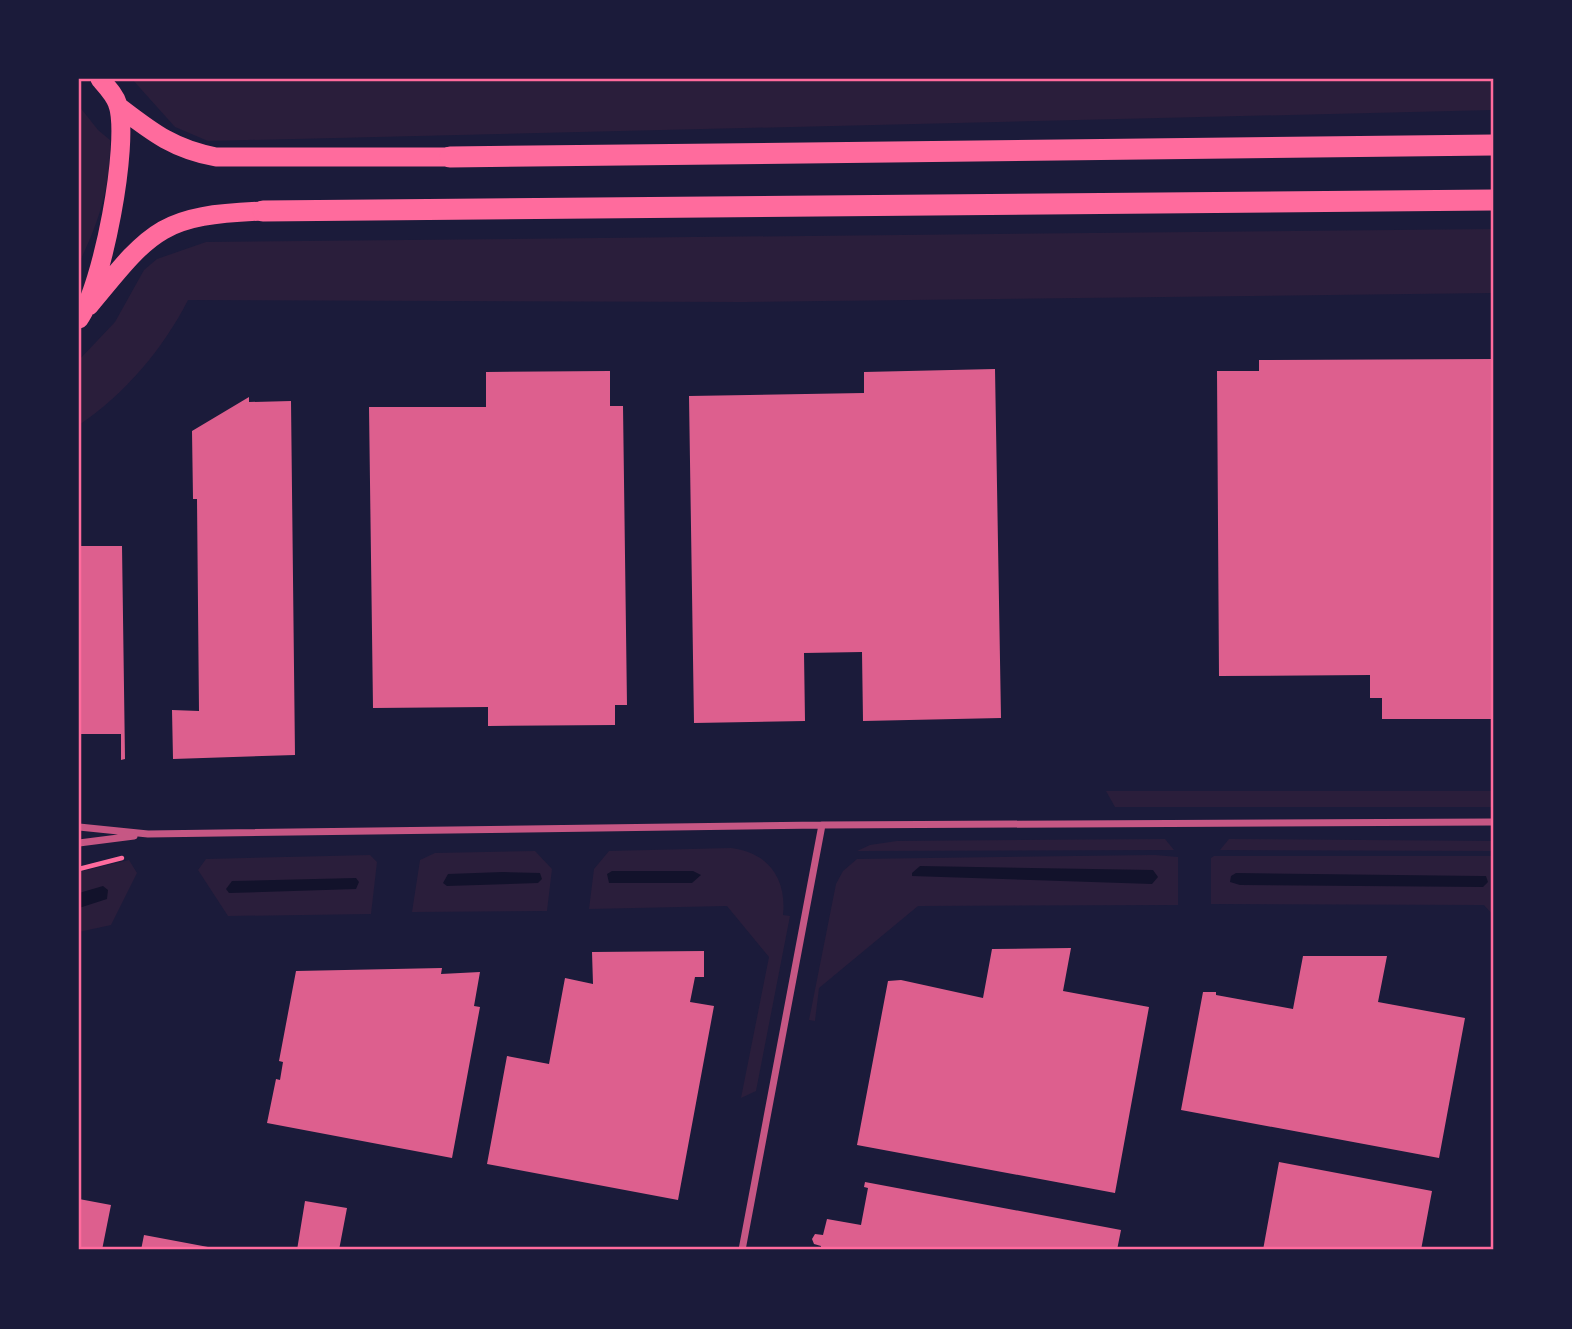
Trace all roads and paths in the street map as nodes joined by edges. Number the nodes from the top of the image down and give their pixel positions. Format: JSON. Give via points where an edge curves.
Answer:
{"nodes":[{"id":1,"x":100,"y":79,"type":"edge"},
{"id":2,"x":118,"y":106,"type":"junction"},
{"id":3,"x":1493,"y":145,"type":"edge"},
{"id":4,"x":450,"y":157,"type":"joint"},
{"id":5,"x":1493,"y":200,"type":"edge"},
{"id":6,"x":262,"y":211,"type":"joint"},
{"id":7,"x":80,"y":317,"type":"edge"},
{"id":8,"x":1493,"y":822,"type":"edge"},
{"id":9,"x":822,"y":825,"type":"junction"},
{"id":10,"x":79,"y":827,"type":"edge"},
{"id":11,"x":148,"y":834,"type":"junction"},
{"id":12,"x":79,"y":843,"type":"edge"},
{"id":13,"x":742,"y":1250,"type":"edge"}],
"edges":[{"from":1,"to":2,"type":"highway"},
{"from":2,"to":4,"type":"highway","via":[[180,149],[216,157]]},
{"from":2,"to":7,"type":"highway","via":[[118,183],[105,244]]},
{"from":3,"to":4,"type":"highway"},
{"from":5,"to":6,"type":"highway"},
{"from":6,"to":7,"type":"highway","via":[[211,213],[159,230]]},
{"from":8,"to":9,"type":"street"},
{"from":9,"to":11,"type":"street"},
{"from":9,"to":13,"type":"street"},
{"from":10,"to":11,"type":"street"},
{"from":11,"to":12,"type":"street"}]}
